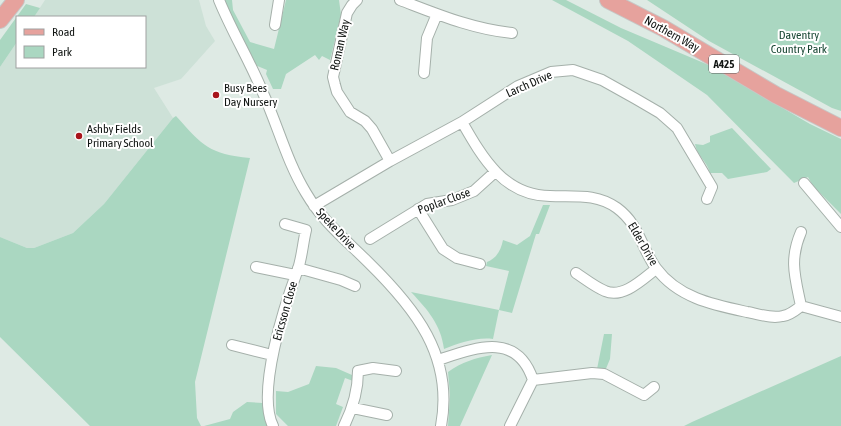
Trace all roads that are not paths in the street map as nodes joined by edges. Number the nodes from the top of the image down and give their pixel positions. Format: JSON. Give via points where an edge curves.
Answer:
{"nodes":[{"id":1,"x":16,"y":0,"type":"edge"},
{"id":2,"x":219,"y":0,"type":"edge"},
{"id":3,"x":279,"y":0,"type":"edge"},
{"id":4,"x":400,"y":0,"type":"edge"},
{"id":5,"x":608,"y":0,"type":"edge"},
{"id":6,"x":352,"y":2,"type":"edge"},
{"id":7,"x":437,"y":14,"type":"junction"},
{"id":8,"x":0,"y":20,"type":"edge"},
{"id":9,"x":275,"y":25,"type":"dead end"},
{"id":10,"x":512,"y":33,"type":"dead end"},
{"id":11,"x":424,"y":73,"type":"dead end"},
{"id":12,"x":462,"y":122,"type":"junction"},
{"id":13,"x":841,"y":128,"type":"edge"},
{"id":14,"x":390,"y":161,"type":"junction"},
{"id":15,"x":495,"y":172,"type":"junction"},
{"id":16,"x":804,"y":183,"type":"dead end"},
{"id":17,"x":707,"y":199,"type":"dead end"},
{"id":18,"x":314,"y":206,"type":"junction"},
{"id":19,"x":418,"y":209,"type":"junction"},
{"id":20,"x":285,"y":224,"type":"dead end"},
{"id":21,"x":841,"y":227,"type":"edge"},
{"id":22,"x":801,"y":232,"type":"dead end"},
{"id":23,"x":370,"y":239,"type":"dead end"},
{"id":24,"x":480,"y":264,"type":"dead end"},
{"id":25,"x":256,"y":267,"type":"dead end"},
{"id":26,"x":656,"y":269,"type":"junction"},
{"id":27,"x":297,"y":271,"type":"junction"},
{"id":28,"x":576,"y":273,"type":"dead end"},
{"id":29,"x":355,"y":286,"type":"dead end"},
{"id":30,"x":801,"y":306,"type":"junction"},
{"id":31,"x":841,"y":317,"type":"edge"},
{"id":32,"x":232,"y":345,"type":"dead end"},
{"id":33,"x":272,"y":355,"type":"junction"},
{"id":34,"x":438,"y":360,"type":"junction"},
{"id":35,"x":396,"y":371,"type":"dead end"},
{"id":36,"x":533,"y":380,"type":"junction"},
{"id":37,"x":654,"y":387,"type":"dead end"},
{"id":38,"x":353,"y":408,"type":"junction"},
{"id":39,"x":387,"y":415,"type":"dead end"},
{"id":40,"x":273,"y":426,"type":"edge"},
{"id":41,"x":344,"y":426,"type":"edge"},
{"id":42,"x":442,"y":426,"type":"edge"},
{"id":43,"x":510,"y":426,"type":"edge"}],
"edges":[{"from":1,"to":8,"type":"main road"},
{"from":2,"to":18,"type":"street","name":"Speke Drive","via":[[266,99],[290,163]]},
{"from":3,"to":9,"type":"street"},
{"from":4,"to":7,"type":"street"},
{"from":5,"to":13,"type":"main road","name":"Northern Way","number":"A425","via":[[663,28],[776,95]]},
{"from":6,"to":14,"type":"street","name":"Roman Way","via":[[333,77],[337,92],[350,112],[365,121],[372,129]]},
{"from":7,"to":10,"type":"street","via":[[486,30]]},
{"from":7,"to":11,"type":"street","via":[[428,38]]},
{"from":12,"to":14,"type":"street","name":"Larch Drive"},
{"from":12,"to":15,"type":"street","name":"Elder Drive"},
{"from":12,"to":17,"type":"street","name":"Larch Drive","via":[[518,86],[552,72],[574,70],[602,80],[629,95],[677,128],[712,186]]},
{"from":14,"to":18,"type":"street","name":"Larch Drive"},
{"from":15,"to":19,"type":"street","name":"Poplar Close","via":[[474,191],[462,197],[427,204]]},
{"from":15,"to":26,"type":"street","name":"Elder Drive","via":[[518,189],[534,194],[596,197],[618,208],[640,234]]},
{"from":16,"to":21,"type":"street"},
{"from":18,"to":34,"type":"street","name":"Speke Drive","via":[[414,313],[430,338]]},
{"from":19,"to":23,"type":"street","name":"Poplar Close"},
{"from":19,"to":24,"type":"street","via":[[443,249],[457,258]]},
{"from":20,"to":27,"type":"street","name":"Ericsson Close","via":[[306,230]]},
{"from":22,"to":30,"type":"street","via":[[793,254],[793,269]]},
{"from":25,"to":27,"type":"street"},
{"from":26,"to":28,"type":"street","via":[[635,285],[614,293],[604,291]]},
{"from":26,"to":30,"type":"street","name":"Elder Drive","via":[[677,289],[708,303],[774,317],[792,313]]},
{"from":27,"to":29,"type":"street","via":[[341,280]]},
{"from":27,"to":33,"type":"street","name":"Ericsson Close"},
{"from":30,"to":31,"type":"street"},
{"from":32,"to":33,"type":"street","name":"Ericsson Close"},
{"from":33,"to":40,"type":"street","name":"Ericsson Close","via":[[267,393]]},
{"from":34,"to":36,"type":"street","via":[[475,348],[505,348],[524,360]]},
{"from":34,"to":42,"type":"street","name":"Speke Drive","via":[[443,396]]},
{"from":35,"to":38,"type":"street","via":[[373,368],[358,370]]},
{"from":36,"to":37,"type":"street","via":[[600,374],[608,375],[644,395]]},
{"from":36,"to":43,"type":"street"},
{"from":38,"to":39,"type":"street"},
{"from":38,"to":41,"type":"street"}]}
